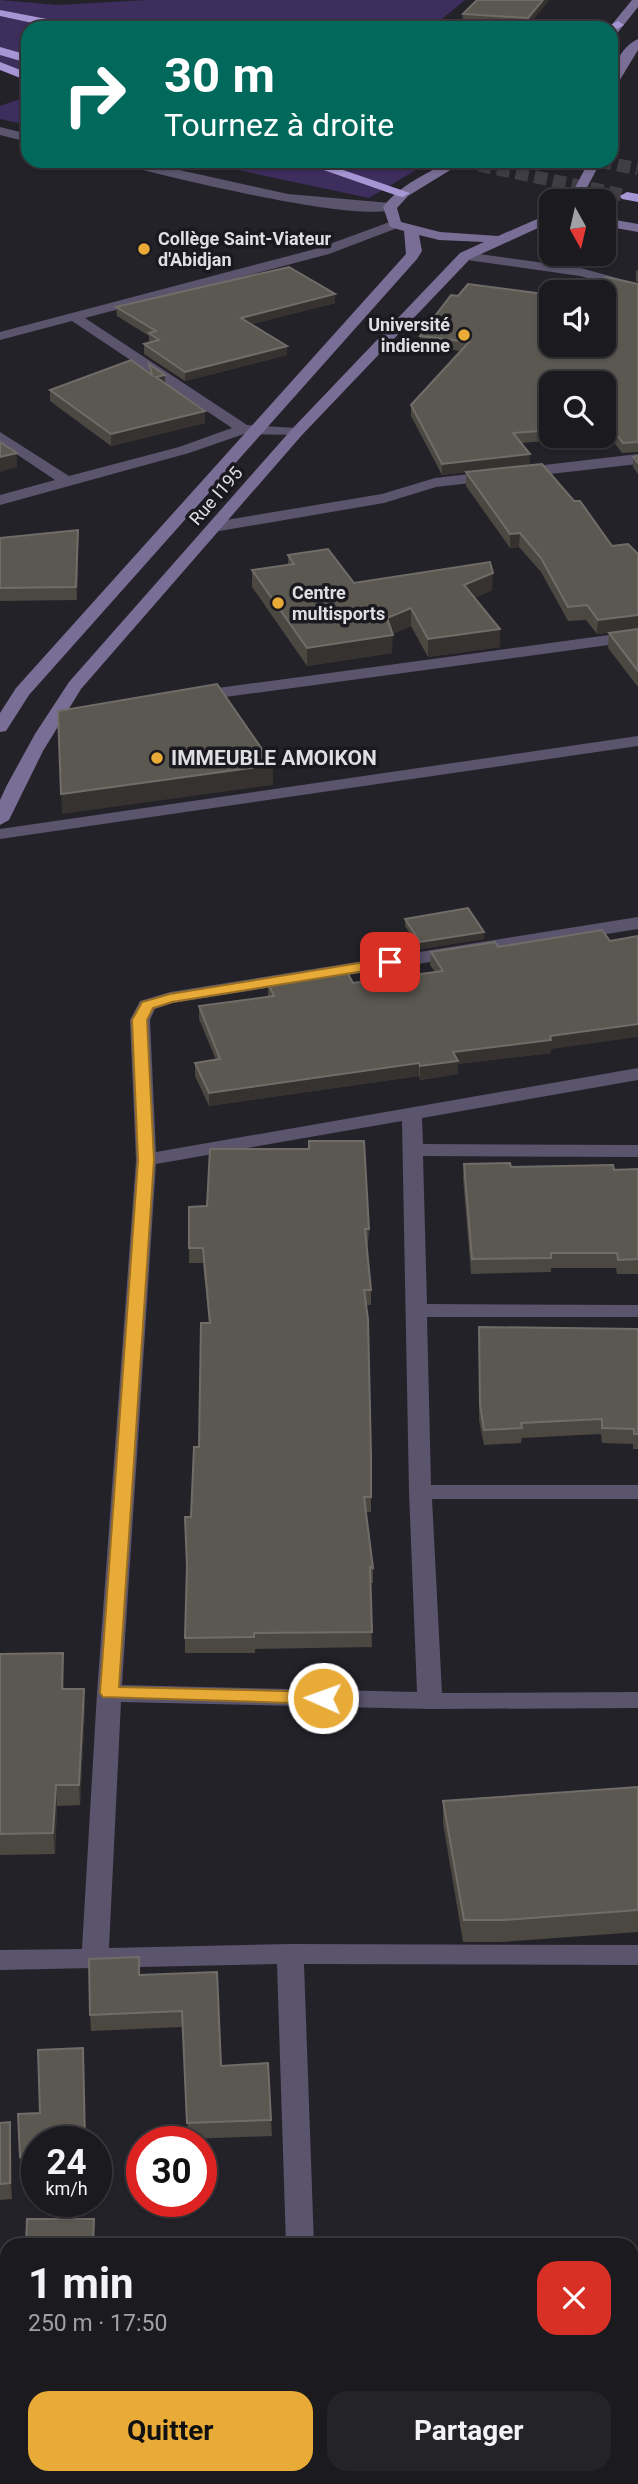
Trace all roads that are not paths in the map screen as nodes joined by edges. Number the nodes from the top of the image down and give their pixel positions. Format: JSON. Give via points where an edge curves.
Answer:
{"nodes":[{"id":1,"x":638,"y":0,"type":"edge"},
{"id":2,"x":0,"y":13,"type":"edge"},
{"id":3,"x":0,"y":19,"type":"edge"},
{"id":4,"x":39,"y":21,"type":"edge"},
{"id":5,"x":618,"y":23,"type":"edge"},
{"id":6,"x":21,"y":25,"type":"edge"},
{"id":7,"x":638,"y":43,"type":"edge"},
{"id":8,"x":0,"y":51,"type":"edge"},
{"id":9,"x":632,"y":54,"type":"edge"},
{"id":10,"x":21,"y":57,"type":"edge"},
{"id":11,"x":0,"y":66,"type":"edge"},
{"id":12,"x":21,"y":74,"type":"edge"},
{"id":13,"x":618,"y":75,"type":"edge"},
{"id":14,"x":0,"y":131,"type":"edge"},
{"id":15,"x":21,"y":136,"type":"edge"},
{"id":16,"x":151,"y":168,"type":"edge"},
{"id":17,"x":326,"y":168,"type":"edge"},
{"id":18,"x":447,"y":168,"type":"edge"},
{"id":19,"x":591,"y":168,"type":"edge"},
{"id":20,"x":580,"y":189,"type":"edge"},
{"id":21,"x":403,"y":193,"type":"junction"},
{"id":22,"x":390,"y":207,"type":"junction"},
{"id":23,"x":396,"y":224,"type":"junction"},
{"id":24,"x":539,"y":224,"type":"edge"},
{"id":25,"x":616,"y":224,"type":"edge"},
{"id":26,"x":638,"y":228,"type":"edge"},
{"id":27,"x":411,"y":230,"type":"junction"},
{"id":28,"x":506,"y":239,"type":"junction"},
{"id":29,"x":464,"y":256,"type":"junction"},
{"id":30,"x":638,"y":288,"type":"edge"},
{"id":31,"x":73,"y":316,"type":"junction"},
{"id":32,"x":0,"y":336,"type":"edge"},
{"id":33,"x":250,"y":429,"type":"junction"},
{"id":34,"x":297,"y":432,"type":"junction"},
{"id":35,"x":0,"y":436,"type":"edge"},
{"id":36,"x":638,"y":459,"type":"edge"},
{"id":37,"x":69,"y":483,"type":"junction"},
{"id":38,"x":0,"y":500,"type":"edge"},
{"id":39,"x":214,"y":527,"type":"junction"},
{"id":40,"x":638,"y":636,"type":"edge"},
{"id":41,"x":177,"y":699,"type":"edge"},
{"id":42,"x":82,"y":712,"type":"edge"},
{"id":43,"x":55,"y":715,"type":"junction"},
{"id":44,"x":0,"y":727,"type":"edge"},
{"id":45,"x":638,"y":741,"type":"edge"},
{"id":46,"x":0,"y":820,"type":"edge"},
{"id":47,"x":0,"y":834,"type":"edge"},
{"id":48,"x":638,"y":922,"type":"edge"},
{"id":49,"x":638,"y":1074,"type":"edge"},
{"id":50,"x":412,"y":1114,"type":"junction"},
{"id":51,"x":413,"y":1150,"type":"junction"},
{"id":52,"x":638,"y":1151,"type":"edge"},
{"id":53,"x":146,"y":1160,"type":"junction"},
{"id":54,"x":415,"y":1310,"type":"junction"},
{"id":55,"x":638,"y":1311,"type":"edge"},
{"id":56,"x":420,"y":1492,"type":"junction"},
{"id":57,"x":638,"y":1492,"type":"edge"},
{"id":58,"x":110,"y":1693,"type":"junction"},
{"id":59,"x":638,"y":1700,"type":"edge"},
{"id":60,"x":430,"y":1701,"type":"junction"},
{"id":61,"x":290,"y":1954,"type":"junction"},
{"id":62,"x":638,"y":1955,"type":"edge"},
{"id":63,"x":95,"y":1957,"type":"junction"},
{"id":64,"x":0,"y":1959,"type":"edge"},
{"id":65,"x":300,"y":2238,"type":"edge"}],
"edges":[{"from":1,"to":5,"type":"main road"},
{"from":2,"to":4,"type":"highway"},
{"from":3,"to":6,"type":"highway"},
{"from":7,"to":9,"type":"main road"},
{"from":8,"to":10,"type":"highway"},
{"from":9,"to":13,"type":"main road"},
{"from":11,"to":12,"type":"highway"},
{"from":14,"to":15,"type":"street"},
{"from":16,"to":22,"type":"street","via":[[319,203]]},
{"from":17,"to":21,"type":"highway"},
{"from":18,"to":21,"type":"main road"},
{"from":19,"to":20,"type":"main road"},
{"from":21,"to":22,"type":"main road"},
{"from":22,"to":23,"type":"main road"},
{"from":23,"to":27,"type":"main road","name":"Rue I195"},
{"from":23,"to":31,"type":"street","via":[[324,251]]},
{"from":24,"to":28,"type":"main road","name":"Rue I195"},
{"from":25,"to":26,"type":"main road"},
{"from":27,"to":28,"type":"main road","name":"Rue I195","via":[[466,239]]},
{"from":27,"to":33,"type":"main road","name":"Rue I195","via":[[412,256]]},
{"from":28,"to":29,"type":"main road","name":"Rue I195"},
{"from":29,"to":30,"type":"street","via":[[581,272]]},
{"from":29,"to":34,"type":"main road","name":"Rue I195"},
{"from":31,"to":32,"type":"street"},
{"from":31,"to":33,"type":"street"},
{"from":33,"to":34,"type":"street"},
{"from":33,"to":37,"type":"street"},
{"from":33,"to":44,"type":"main road","name":"Rue I195","via":[[22,692]]},
{"from":34,"to":39,"type":"main road","name":"Rue I195"},
{"from":35,"to":37,"type":"street"},
{"from":36,"to":39,"type":"street","via":[[451,481],[384,498]]},
{"from":37,"to":38,"type":"street"},
{"from":39,"to":43,"type":"main road","name":"Rue I195"},
{"from":40,"to":41,"type":"street"},
{"from":42,"to":43,"type":"street"},
{"from":43,"to":46,"type":"main road","name":"Rue I195"},
{"from":45,"to":47,"type":"street"},
{"from":48,"to":53,"type":"street","via":[[147,1005],[140,1020]]},
{"from":49,"to":50,"type":"street"},
{"from":50,"to":51,"type":"street"},
{"from":50,"to":53,"type":"street"},
{"from":51,"to":52,"type":"street"},
{"from":51,"to":54,"type":"street"},
{"from":53,"to":58,"type":"street"},
{"from":54,"to":55,"type":"street"},
{"from":54,"to":56,"type":"street"},
{"from":56,"to":57,"type":"street"},
{"from":56,"to":60,"type":"street"},
{"from":58,"to":60,"type":"street"},
{"from":58,"to":63,"type":"street"},
{"from":59,"to":60,"type":"street"},
{"from":61,"to":62,"type":"street"},
{"from":61,"to":63,"type":"street"},
{"from":61,"to":65,"type":"street"},
{"from":63,"to":64,"type":"street"}]}
